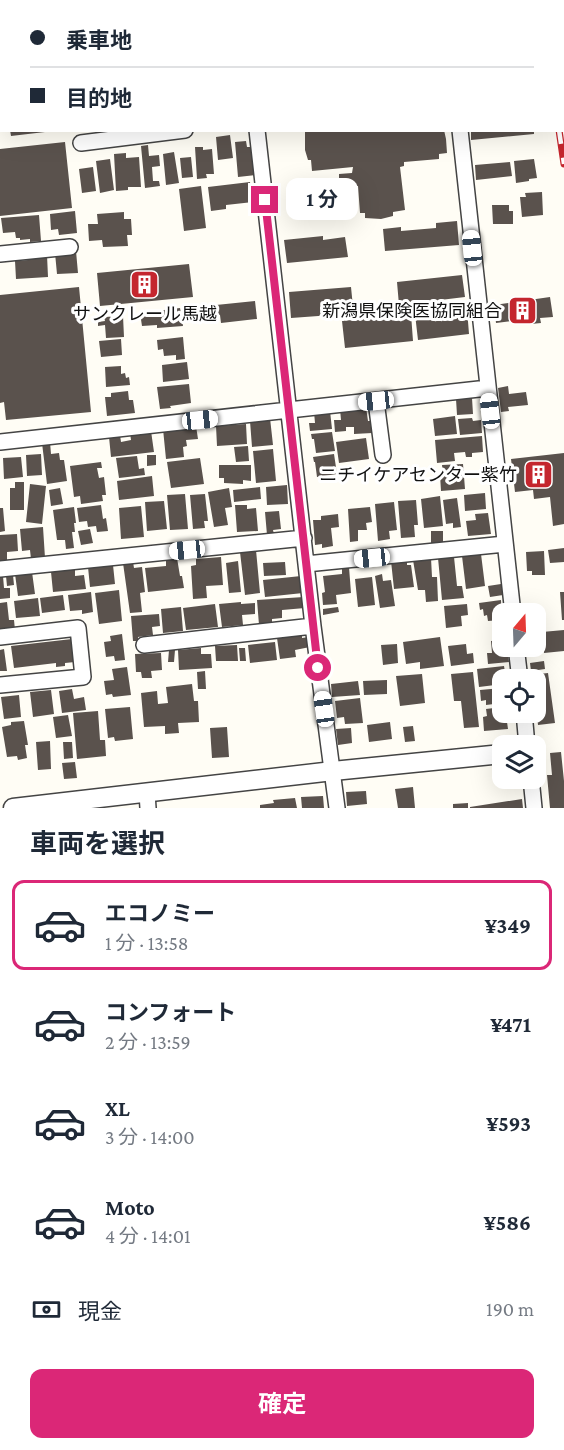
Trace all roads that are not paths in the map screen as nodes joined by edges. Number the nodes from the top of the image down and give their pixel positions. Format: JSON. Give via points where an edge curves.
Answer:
{"nodes":[{"id":1,"x":168,"y":132,"type":"edge"},
{"id":2,"x":257,"y":132,"type":"edge"},
{"id":3,"x":460,"y":132,"type":"edge"},
{"id":4,"x":81,"y":143,"type":"dead end"},
{"id":5,"x":70,"y":247,"type":"dead end"},
{"id":6,"x":0,"y":254,"type":"edge"},
{"id":7,"x":488,"y":388,"type":"junction"},
{"id":8,"x":376,"y":401,"type":"junction"},
{"id":9,"x":289,"y":410,"type":"junction"},
{"id":10,"x":0,"y":442,"type":"edge"},
{"id":11,"x":383,"y":455,"type":"dead end"},
{"id":12,"x":304,"y":538,"type":"junction"},
{"id":13,"x":505,"y":544,"type":"junction"},
{"id":14,"x":306,"y":564,"type":"junction"},
{"id":15,"x":0,"y":569,"type":"edge"},
{"id":16,"x":512,"y":603,"type":"edge"},
{"id":17,"x":313,"y":626,"type":"junction"},
{"id":18,"x":0,"y":637,"type":"edge"},
{"id":19,"x":144,"y":645,"type":"dead end"},
{"id":20,"x":0,"y":685,"type":"edge"},
{"id":21,"x":492,"y":755,"type":"edge"},
{"id":22,"x":333,"y":771,"type":"junction"},
{"id":23,"x":532,"y":789,"type":"edge"},
{"id":24,"x":147,"y":800,"type":"edge"},
{"id":25,"x":13,"y":808,"type":"edge"},
{"id":26,"x":337,"y":808,"type":"edge"},
{"id":27,"x":534,"y":808,"type":"edge"}],
"edges":[{"from":1,"to":4,"type":"street"},
{"from":2,"to":9,"type":"street"},
{"from":3,"to":7,"type":"street"},
{"from":5,"to":6,"type":"street"},
{"from":7,"to":8,"type":"street"},
{"from":7,"to":13,"type":"street"},
{"from":8,"to":9,"type":"street"},
{"from":8,"to":11,"type":"street"},
{"from":9,"to":10,"type":"street"},
{"from":9,"to":12,"type":"street"},
{"from":12,"to":14,"type":"street"},
{"from":12,"to":15,"type":"street"},
{"from":13,"to":14,"type":"street"},
{"from":13,"to":16,"type":"street"},
{"from":14,"to":17,"type":"street"},
{"from":17,"to":19,"type":"street"},
{"from":17,"to":22,"type":"street"},
{"from":18,"to":20,"type":"street","via":[[78,628],[83,677]]},
{"from":21,"to":22,"type":"street"},
{"from":22,"to":24,"type":"street"},
{"from":22,"to":26,"type":"street"},
{"from":23,"to":27,"type":"street"},
{"from":24,"to":25,"type":"street"}]}
